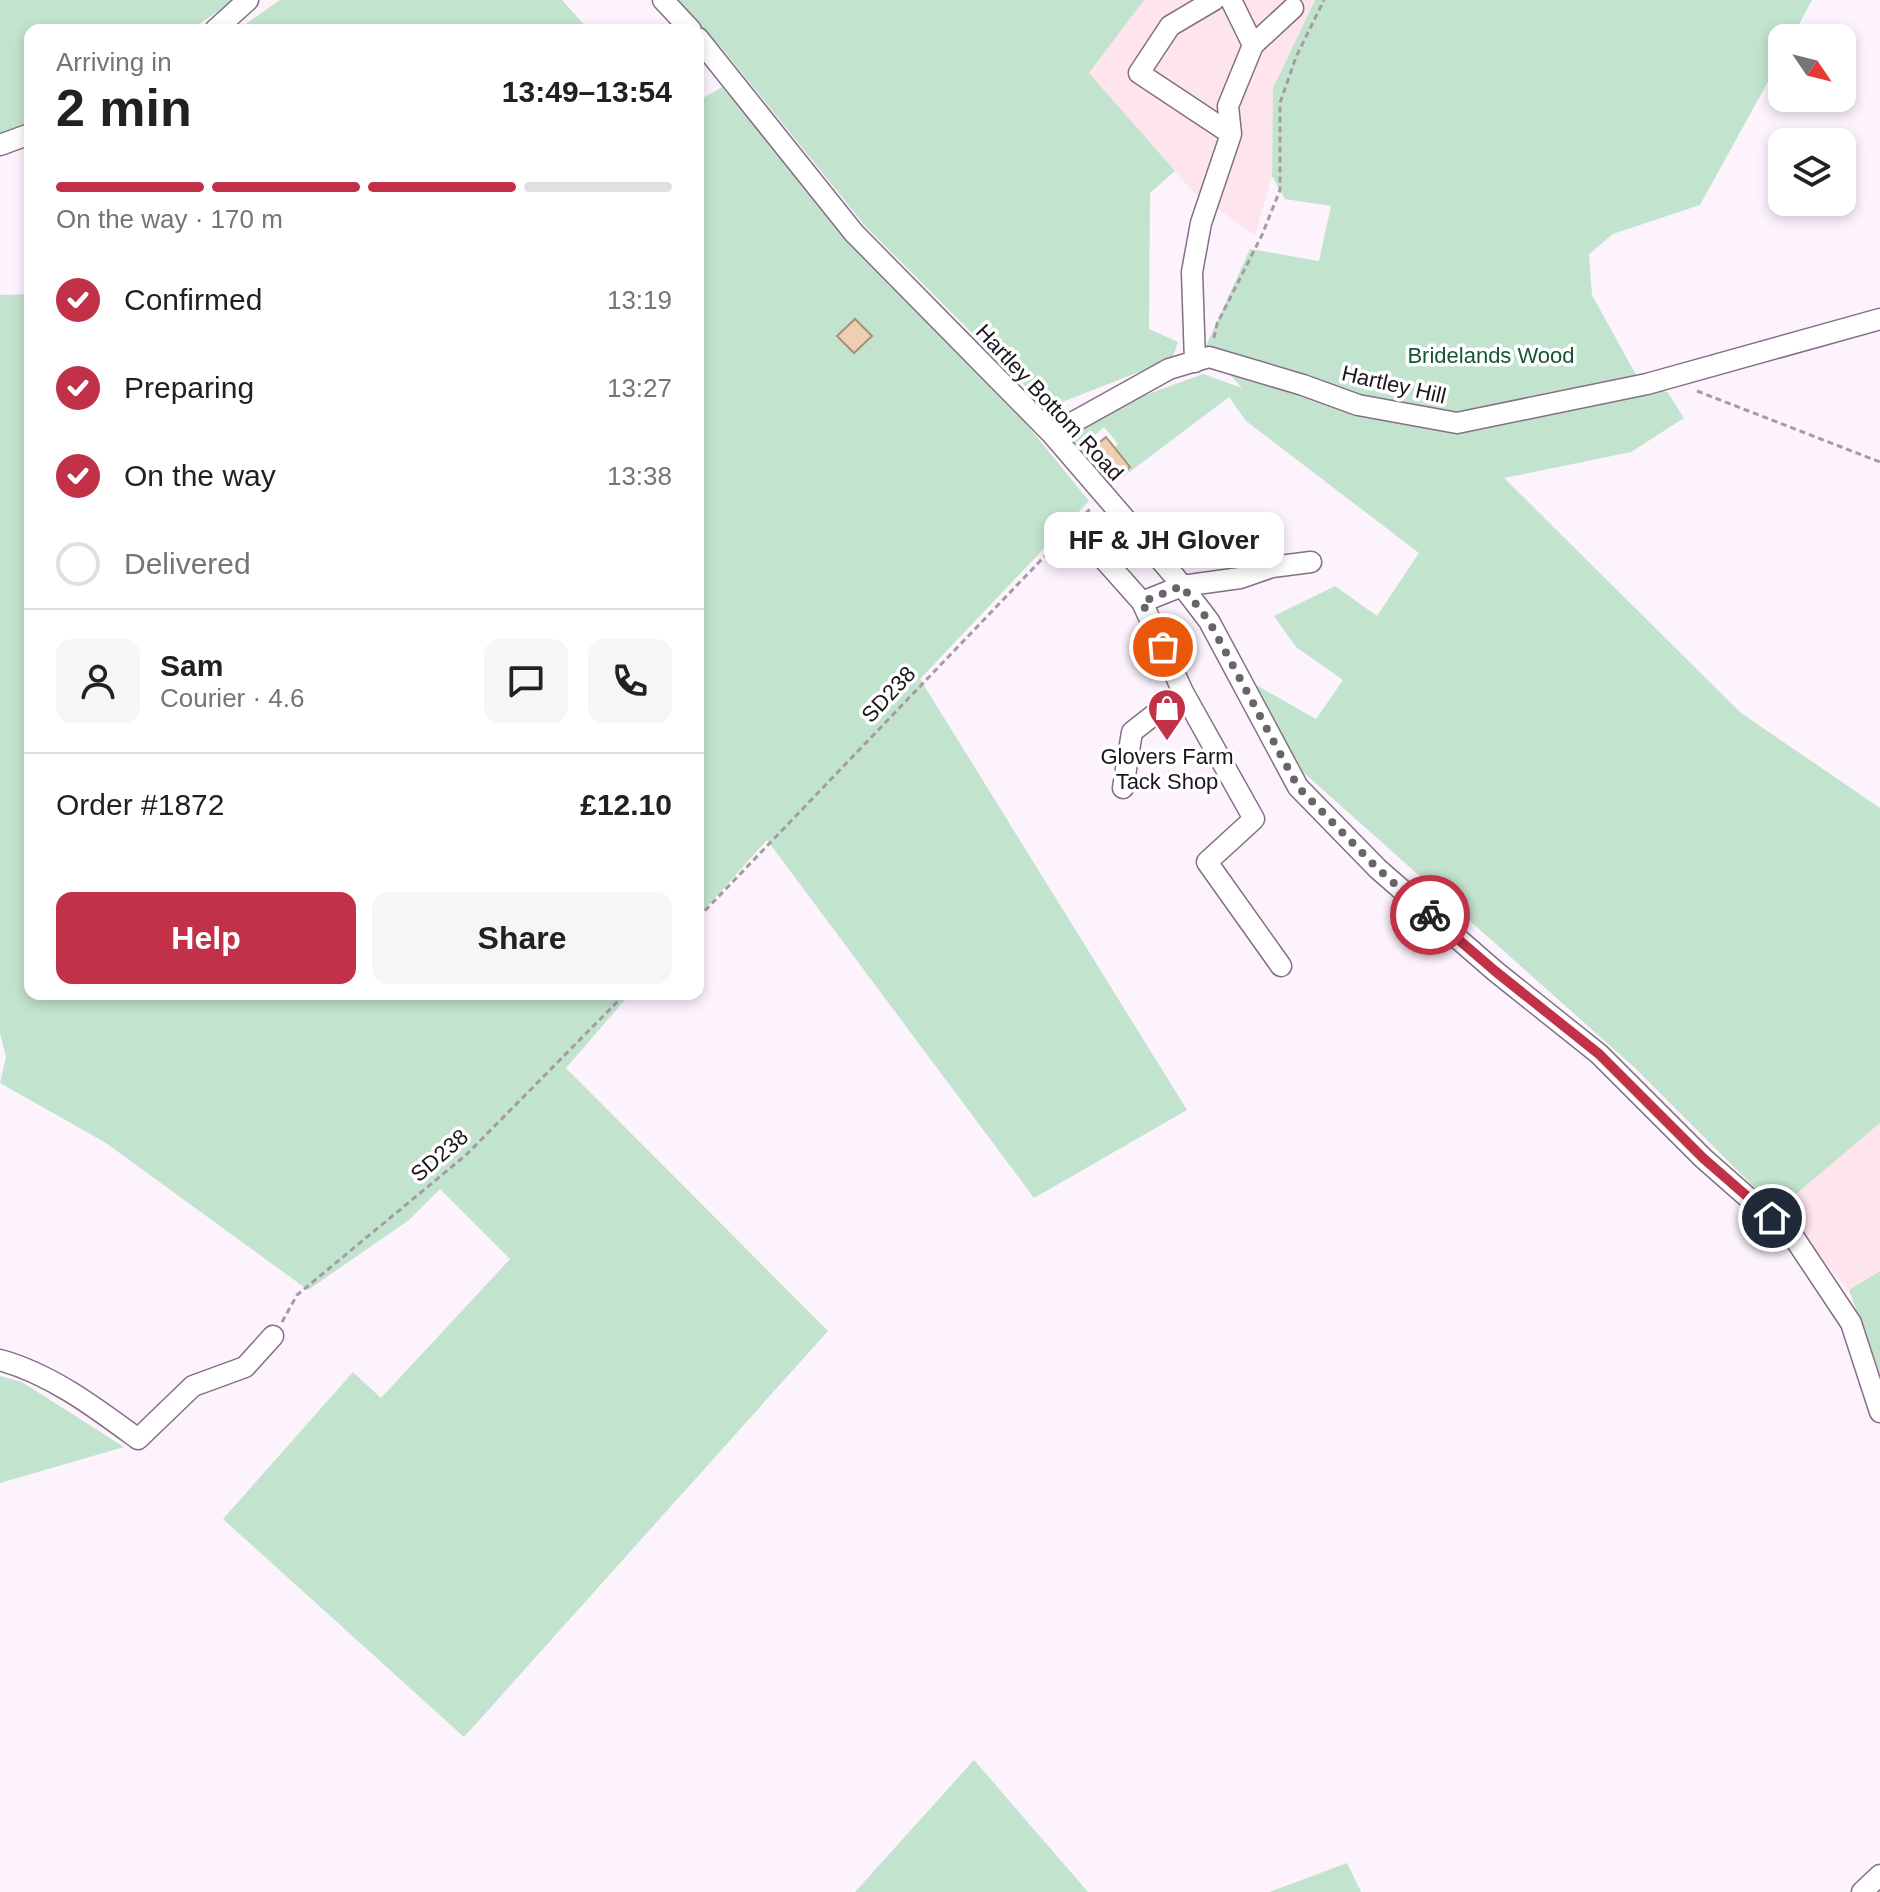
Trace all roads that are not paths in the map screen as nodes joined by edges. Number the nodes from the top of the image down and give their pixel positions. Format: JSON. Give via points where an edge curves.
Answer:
{"nodes":[{"id":1,"x":248,"y":0,"type":"edge"},
{"id":2,"x":663,"y":0,"type":"edge"},
{"id":3,"x":1214,"y":0,"type":"edge"},
{"id":4,"x":1231,"y":0,"type":"edge"},
{"id":5,"x":1293,"y":8,"type":"dead end"},
{"id":6,"x":222,"y":24,"type":"edge"},
{"id":7,"x":685,"y":24,"type":"edge"},
{"id":8,"x":1253,"y":45,"type":"junction"},
{"id":9,"x":704,"y":46,"type":"edge"},
{"id":10,"x":1231,"y":134,"type":"junction"},
{"id":11,"x":24,"y":136,"type":"edge"},
{"id":12,"x":0,"y":145,"type":"edge"},
{"id":13,"x":1880,"y":319,"type":"edge"},
{"id":14,"x":1202,"y":359,"type":"junction"},
{"id":15,"x":1052,"y":434,"type":"junction"},
{"id":16,"x":1102,"y":557,"type":"dead end"},
{"id":17,"x":1311,"y":562,"type":"dead end"},
{"id":18,"x":1182,"y":586,"type":"junction"},
{"id":19,"x":1142,"y":602,"type":"junction"},
{"id":20,"x":1183,"y":692,"type":"junction"},
{"id":21,"x":1123,"y":788,"type":"dead end"},
{"id":22,"x":1281,"y":966,"type":"dead end"},
{"id":23,"x":273,"y":1336,"type":"road end"},
{"id":24,"x":0,"y":1360,"type":"edge"},
{"id":25,"x":1880,"y":1412,"type":"edge"},
{"id":26,"x":1880,"y":1875,"type":"edge"},
{"id":27,"x":1862,"y":1892,"type":"edge"}],
"edges":[{"from":1,"to":6,"type":"street"},
{"from":2,"to":7,"type":"street"},
{"from":3,"to":10,"type":"street","via":[[1170,26],[1139,73]]},
{"from":4,"to":8,"type":"street"},
{"from":5,"to":8,"type":"street"},
{"from":8,"to":10,"type":"street","via":[[1228,106]]},
{"from":9,"to":15,"type":"street","name":"Hartley Bottom Road","via":[[854,233]]},
{"from":10,"to":14,"type":"street","via":[[1201,223],[1192,272]]},
{"from":11,"to":12,"type":"street"},
{"from":13,"to":14,"type":"street","name":"Hartley Hill","via":[[1675,376],[1457,423],[1358,405]]},
{"from":14,"to":15,"type":"street","via":[[1169,369]]},
{"from":15,"to":18,"type":"street","name":"Hartley Bottom Road"},
{"from":16,"to":19,"type":"street"},
{"from":17,"to":18,"type":"street"},
{"from":18,"to":19,"type":"street"},
{"from":18,"to":25,"type":"street","name":"Hartley Bottom Road","via":[[1209,621],[1298,787],[1378,869],[1599,1054],[1703,1158],[1795,1239],[1851,1323]]},
{"from":19,"to":20,"type":"street"},
{"from":20,"to":21,"type":"street","via":[[1132,732]]},
{"from":20,"to":22,"type":"street","via":[[1254,819],[1207,862]]},
{"from":23,"to":24,"type":"street","via":[[245,1367],[193,1386],[138,1439],[81,1399]]},
{"from":26,"to":27,"type":"street"}]}
